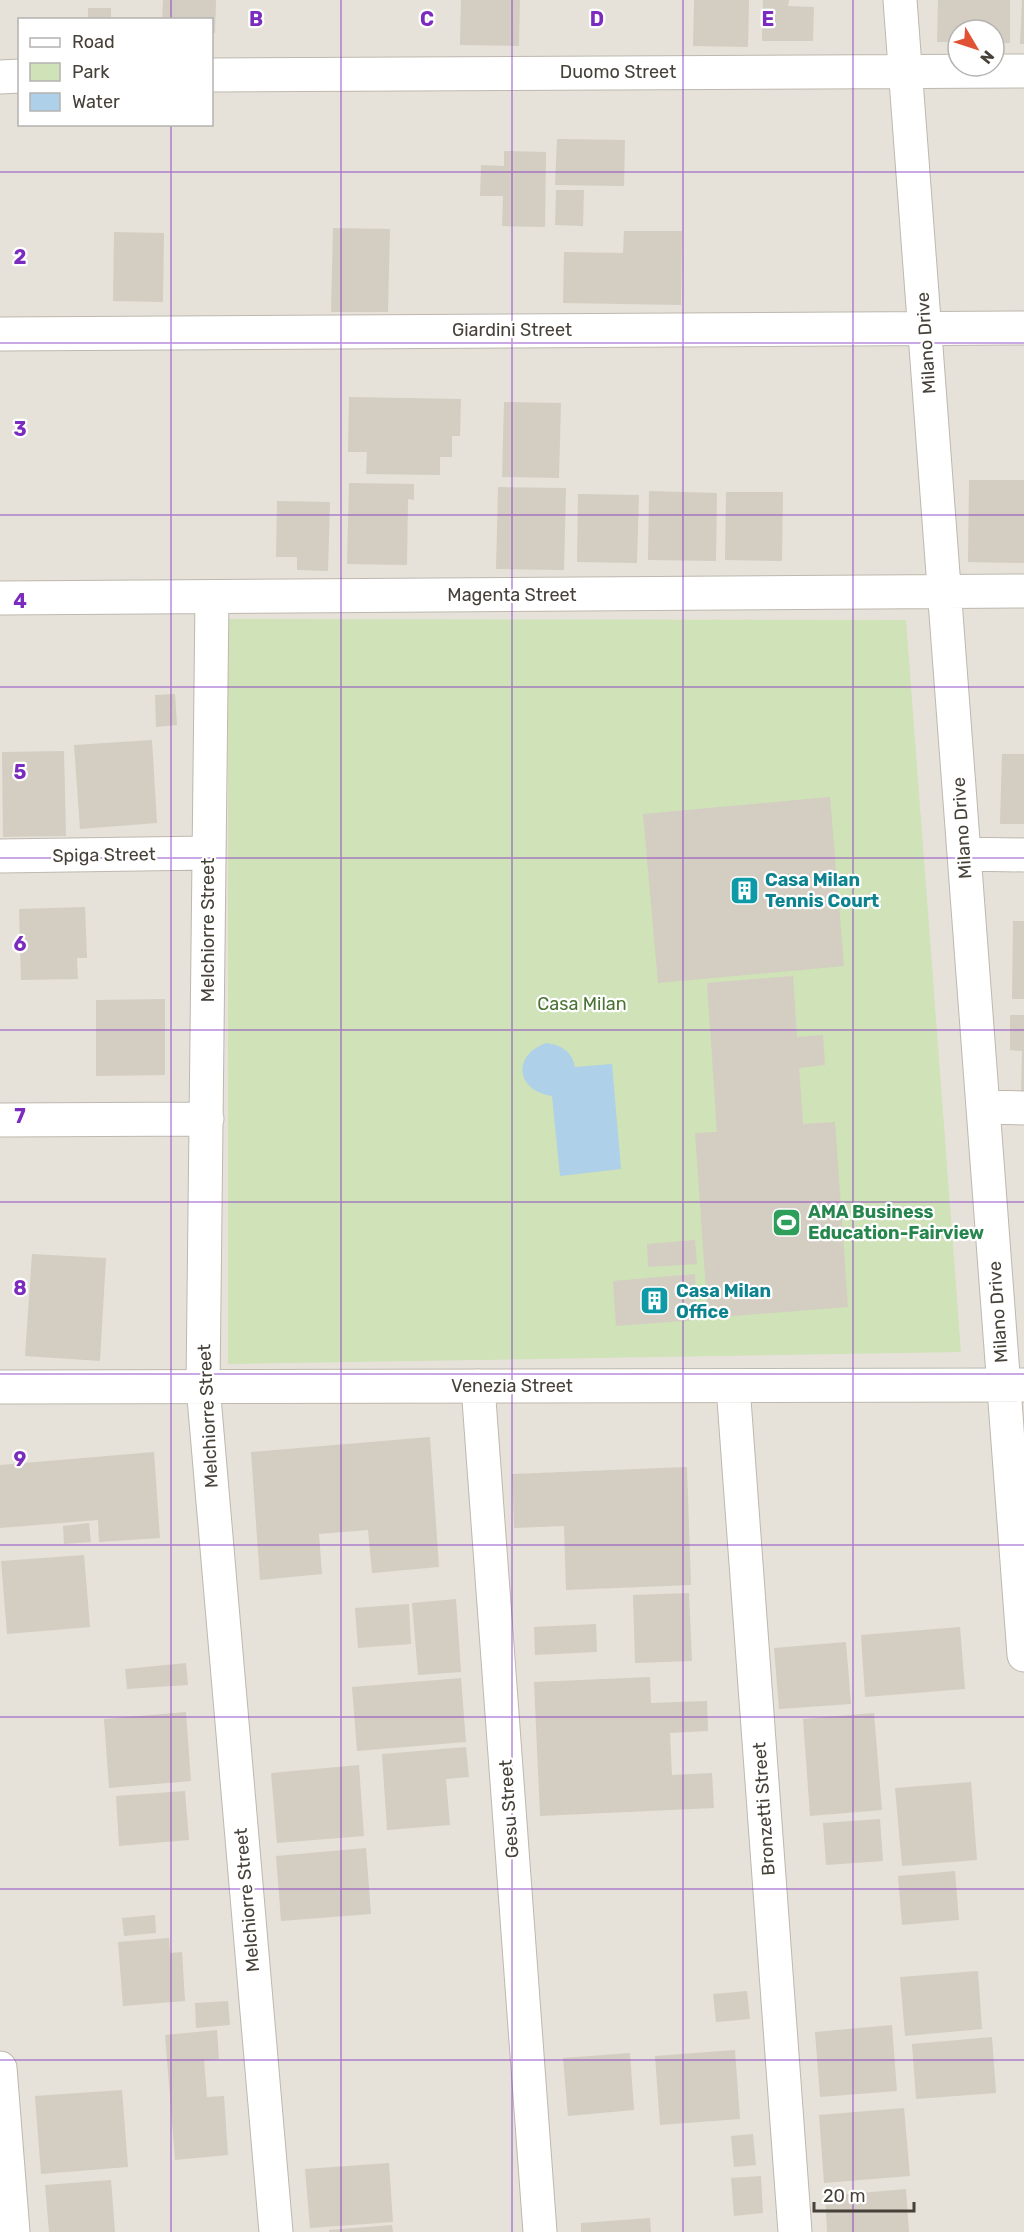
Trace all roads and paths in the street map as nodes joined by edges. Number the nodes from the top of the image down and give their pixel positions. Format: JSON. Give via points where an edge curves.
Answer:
{"nodes":[{"id":1,"x":900,"y":0,"type":"edge"},
{"id":2,"x":906,"y":70,"type":"junction"},
{"id":3,"x":1024,"y":71,"type":"edge"},
{"id":4,"x":213,"y":75,"type":"edge"},
{"id":5,"x":0,"y":76,"type":"edge"},
{"id":6,"x":18,"y":76,"type":"edge"},
{"id":7,"x":924,"y":327,"type":"junction"},
{"id":8,"x":1024,"y":328,"type":"edge"},
{"id":9,"x":0,"y":334,"type":"edge"},
{"id":10,"x":944,"y":591,"type":"junction"},
{"id":11,"x":1024,"y":591,"type":"edge"},
{"id":12,"x":212,"y":597,"type":"junction"},
{"id":13,"x":0,"y":598,"type":"edge"},
{"id":14,"x":209,"y":853,"type":"junction"},
{"id":15,"x":964,"y":854,"type":"junction"},
{"id":16,"x":1024,"y":855,"type":"edge"},
{"id":17,"x":0,"y":856,"type":"edge"},
{"id":18,"x":983,"y":1107,"type":"junction"},
{"id":19,"x":1024,"y":1108,"type":"edge"},
{"id":20,"x":207,"y":1119,"type":"junction"},
{"id":21,"x":0,"y":1120,"type":"edge"},
{"id":22,"x":1014,"y":1385,"type":"edge"},
{"id":23,"x":203,"y":1386,"type":"junction"},
{"id":24,"x":478,"y":1386,"type":"junction"},
{"id":25,"x":733,"y":1386,"type":"junction"},
{"id":26,"x":0,"y":1387,"type":"edge"},
{"id":27,"x":1024,"y":1655,"type":"edge"},
{"id":28,"x":0,"y":2068,"type":"edge"},
{"id":29,"x":13,"y":2232,"type":"edge"},
{"id":30,"x":276,"y":2232,"type":"edge"},
{"id":31,"x":540,"y":2232,"type":"edge"},
{"id":32,"x":795,"y":2232,"type":"edge"}],
"edges":[{"from":1,"to":2,"type":"street","name":"Milano Drive"},
{"from":2,"to":3,"type":"street","name":"Duomo Street"},
{"from":2,"to":4,"type":"street","name":"Duomo Street"},
{"from":2,"to":7,"type":"street","name":"Milano Drive"},
{"from":5,"to":6,"type":"street"},
{"from":7,"to":8,"type":"street","name":"Giardini Street"},
{"from":7,"to":9,"type":"street","name":"Giardini Street"},
{"from":7,"to":10,"type":"street","name":"Milano Drive"},
{"from":10,"to":11,"type":"street","name":"Magenta Street"},
{"from":10,"to":12,"type":"street","name":"Magenta Street"},
{"from":10,"to":15,"type":"street","name":"Milano Drive"},
{"from":12,"to":13,"type":"street","name":"Magenta Street"},
{"from":12,"to":14,"type":"street","name":"Melchiorre Street"},
{"from":14,"to":17,"type":"street","name":"Spiga Street"},
{"from":14,"to":20,"type":"street","name":"Melchiorre Street"},
{"from":15,"to":16,"type":"street"},
{"from":15,"to":18,"type":"street","name":"Milano Drive"},
{"from":18,"to":19,"type":"street"},
{"from":18,"to":22,"type":"street","name":"Milano Drive"},
{"from":20,"to":21,"type":"street"},
{"from":20,"to":23,"type":"street","name":"Melchiorre Street"},
{"from":22,"to":25,"type":"street","name":"Venezia Street"},
{"from":22,"to":27,"type":"street","name":"Milano Drive"},
{"from":23,"to":24,"type":"street","name":"Venezia Street"},
{"from":23,"to":26,"type":"street","name":"Venezia Street"},
{"from":23,"to":30,"type":"street","name":"Melchiorre Street"},
{"from":24,"to":25,"type":"street","name":"Venezia Street"},
{"from":24,"to":31,"type":"street","name":"Gesu Street"},
{"from":25,"to":32,"type":"street","name":"Bronzetti Street"},
{"from":28,"to":29,"type":"street"}]}
